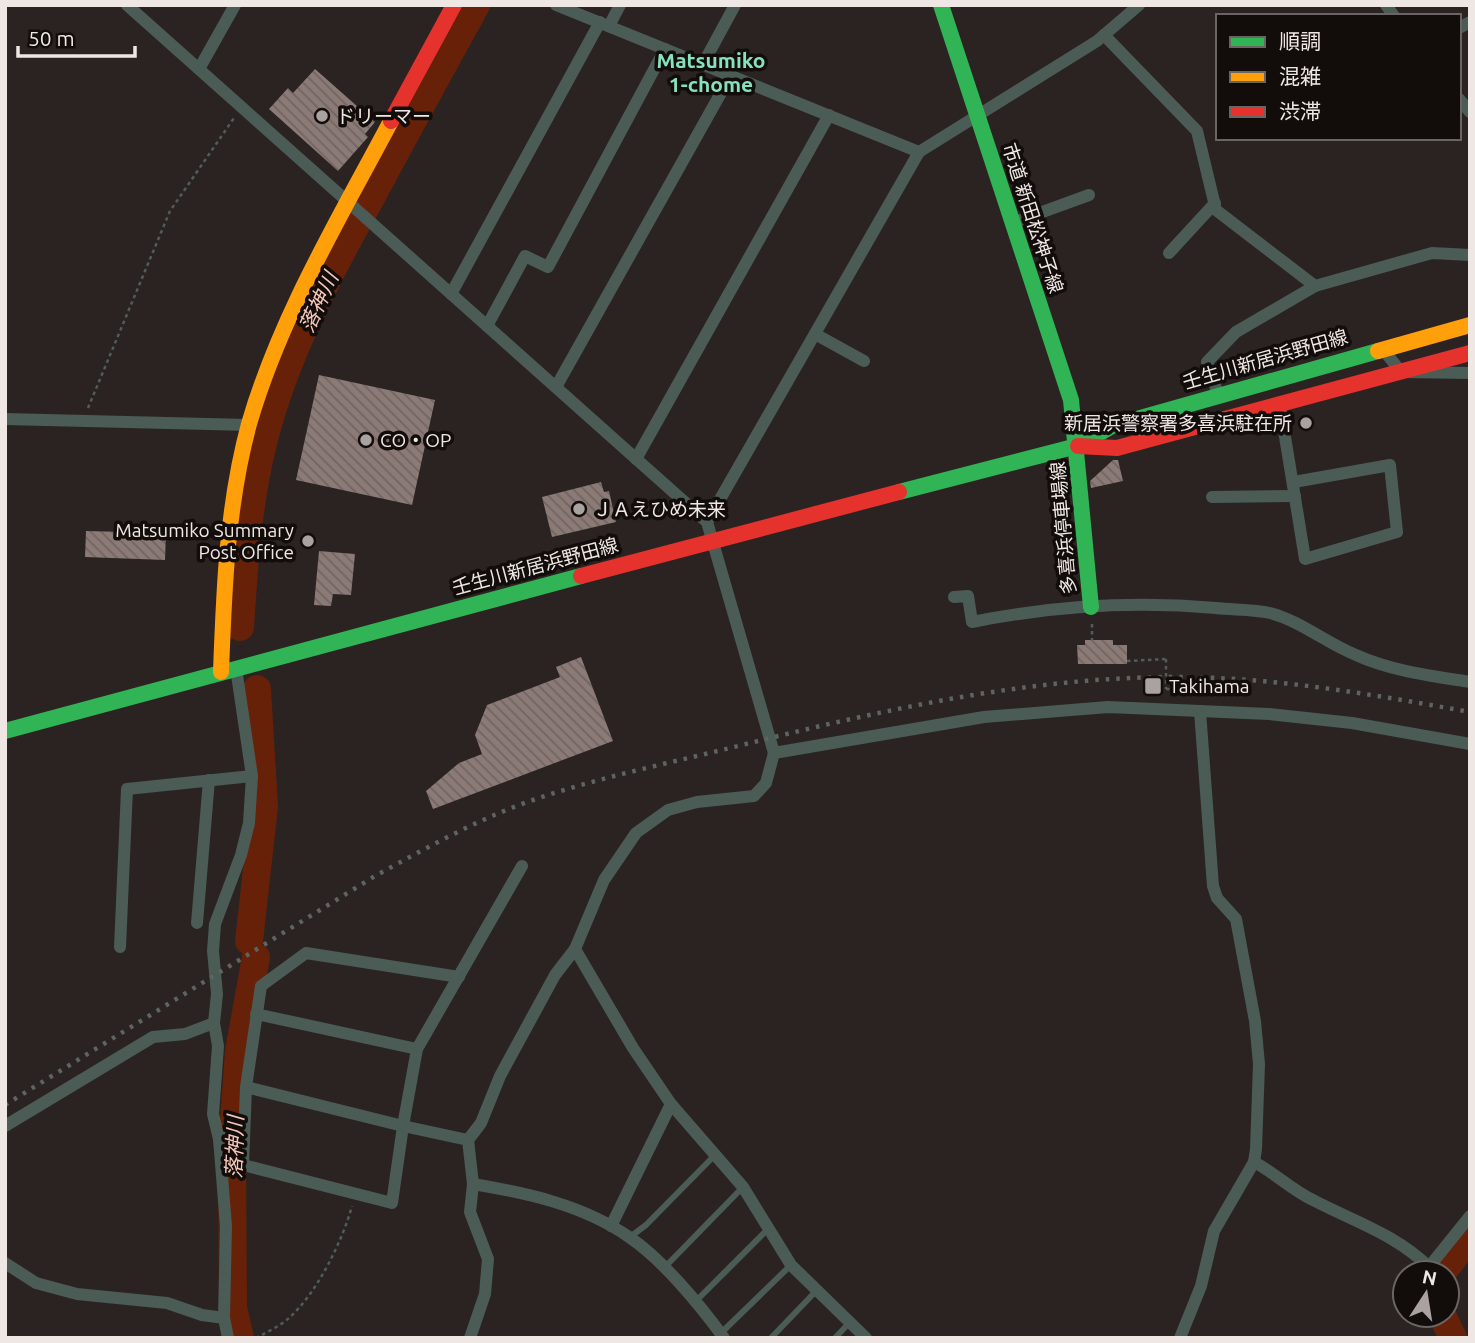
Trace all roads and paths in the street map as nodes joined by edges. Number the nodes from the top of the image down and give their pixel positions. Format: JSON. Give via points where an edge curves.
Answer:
{"nodes":[{"id":1,"x":127,"y":5,"type":"edge"},
{"id":2,"x":235,"y":5,"type":"edge"},
{"id":3,"x":454,"y":5,"type":"edge"},
{"id":4,"x":556,"y":5,"type":"edge"},
{"id":5,"x":620,"y":5,"type":"edge"},
{"id":6,"x":735,"y":5,"type":"edge"},
{"id":7,"x":941,"y":5,"type":"edge"},
{"id":8,"x":1139,"y":5,"type":"edge"},
{"id":9,"x":604,"y":24,"type":"junction"},
{"id":10,"x":1104,"y":35,"type":"junction"},
{"id":11,"x":665,"y":49,"type":"junction"},
{"id":12,"x":704,"y":64,"type":"junction"},
{"id":13,"x":200,"y":69,"type":"junction"},
{"id":14,"x":731,"y":75,"type":"junction"},
{"id":15,"x":242,"y":107,"type":"junction"},
{"id":16,"x":829,"y":115,"type":"junction"},
{"id":17,"x":978,"y":116,"type":"junction"},
{"id":18,"x":919,"y":152,"type":"junction"},
{"id":19,"x":1089,"y":195,"type":"dead end"},
{"id":20,"x":1215,"y":203,"type":"junction"},
{"id":21,"x":351,"y":205,"type":"junction"},
{"id":22,"x":1012,"y":223,"type":"junction"},
{"id":23,"x":1169,"y":253,"type":"dead end"},
{"id":24,"x":1470,"y":255,"type":"edge"},
{"id":25,"x":1315,"y":286,"type":"junction"},
{"id":26,"x":451,"y":294,"type":"junction"},
{"id":27,"x":1470,"y":325,"type":"edge"},
{"id":28,"x":487,"y":326,"type":"junction"},
{"id":29,"x":814,"y":334,"type":"junction"},
{"id":30,"x":1382,"y":348,"type":"junction"},
{"id":31,"x":1470,"y":353,"type":"edge"},
{"id":32,"x":864,"y":361,"type":"dead end"},
{"id":33,"x":1401,"y":372,"type":"junction"},
{"id":34,"x":1470,"y":373,"type":"edge"},
{"id":35,"x":556,"y":387,"type":"junction"},
{"id":36,"x":1218,"y":394,"type":"junction"},
{"id":37,"x":1280,"y":406,"type":"junction"},
{"id":38,"x":5,"y":419,"type":"edge"},
{"id":39,"x":83,"y":421,"type":"junction"},
{"id":40,"x":249,"y":425,"type":"junction"},
{"id":41,"x":1077,"y":446,"type":"junction"},
{"id":42,"x":636,"y":459,"type":"junction"},
{"id":43,"x":1294,"y":482,"type":"junction"},
{"id":44,"x":1295,"y":496,"type":"junction"},
{"id":45,"x":1212,"y":498,"type":"dead end"},
{"id":46,"x":707,"y":522,"type":"junction"},
{"id":47,"x":713,"y":540,"type":"junction"},
{"id":48,"x":954,"y":597,"type":"dead end"},
{"id":49,"x":1091,"y":607,"type":"junction"},
{"id":50,"x":1127,"y":661,"type":"dead end"},
{"id":51,"x":228,"y":670,"type":"junction"},
{"id":52,"x":1470,"y":682,"type":"edge"},
{"id":53,"x":1195,"y":690,"type":"dead end"},
{"id":54,"x":1200,"y":711,"type":"junction"},
{"id":55,"x":5,"y":732,"type":"edge"},
{"id":56,"x":1470,"y":744,"type":"edge"},
{"id":57,"x":774,"y":753,"type":"junction"},
{"id":58,"x":252,"y":776,"type":"junction"},
{"id":59,"x":209,"y":780,"type":"junction"},
{"id":60,"x":522,"y":866,"type":"dead end"},
{"id":61,"x":197,"y":923,"type":"dead end"},
{"id":62,"x":120,"y":947,"type":"dead end"},
{"id":63,"x":575,"y":949,"type":"junction"},
{"id":64,"x":459,"y":977,"type":"junction"},
{"id":65,"x":256,"y":1014,"type":"junction"},
{"id":66,"x":214,"y":1023,"type":"junction"},
{"id":67,"x":416,"y":1049,"type":"junction"},
{"id":68,"x":246,"y":1087,"type":"junction"},
{"id":69,"x":671,"y":1104,"type":"junction"},
{"id":70,"x":5,"y":1126,"type":"edge"},
{"id":71,"x":403,"y":1126,"type":"junction"},
{"id":72,"x":243,"y":1134,"type":"junction"},
{"id":73,"x":220,"y":1139,"type":"junction"},
{"id":74,"x":468,"y":1140,"type":"junction"},
{"id":75,"x":715,"y":1155,"type":"junction"},
{"id":76,"x":1254,"y":1162,"type":"junction"},
{"id":77,"x":473,"y":1184,"type":"junction"},
{"id":78,"x":743,"y":1187,"type":"junction"},
{"id":79,"x":355,"y":1193,"type":"junction"},
{"id":80,"x":1470,"y":1216,"type":"edge"},
{"id":81,"x":611,"y":1226,"type":"junction"},
{"id":82,"x":768,"y":1229,"type":"junction"},
{"id":83,"x":630,"y":1237,"type":"junction"},
{"id":84,"x":5,"y":1263,"type":"edge"},
{"id":85,"x":791,"y":1265,"type":"junction"},
{"id":86,"x":663,"y":1268,"type":"junction"},
{"id":87,"x":817,"y":1290,"type":"junction"},
{"id":88,"x":694,"y":1303,"type":"junction"},
{"id":89,"x":224,"y":1318,"type":"junction"},
{"id":90,"x":850,"y":1322,"type":"junction"},
{"id":91,"x":723,"y":1335,"type":"edge"},
{"id":92,"x":228,"y":1338,"type":"edge"},
{"id":93,"x":256,"y":1338,"type":"edge"},
{"id":94,"x":470,"y":1338,"type":"edge"},
{"id":95,"x":771,"y":1338,"type":"edge"},
{"id":96,"x":835,"y":1338,"type":"edge"},
{"id":97,"x":866,"y":1338,"type":"edge"},
{"id":98,"x":1180,"y":1338,"type":"edge"}],
"edges":[{"from":1,"to":13,"type":"street"},
{"from":2,"to":13,"type":"street"},
{"from":3,"to":21,"type":"main road"},
{"from":4,"to":9,"type":"street"},
{"from":5,"to":9,"type":"street"},
{"from":6,"to":12,"type":"street"},
{"from":7,"to":17,"type":"main road","name":"市道 新田松神子線"},
{"from":8,"to":10,"type":"street"},
{"from":9,"to":11,"type":"street"},
{"from":9,"to":26,"type":"street"},
{"from":10,"to":17,"type":"street"},
{"from":10,"to":20,"type":"street","via":[[1197,131]]},
{"from":11,"to":12,"type":"street"},
{"from":11,"to":28,"type":"street","via":[[548,267],[525,257]]},
{"from":12,"to":14,"type":"street"},
{"from":13,"to":15,"type":"street"},
{"from":14,"to":16,"type":"street"},
{"from":14,"to":35,"type":"street"},
{"from":15,"to":21,"type":"street"},
{"from":15,"to":39,"type":"path","via":[[170,211]]},
{"from":16,"to":18,"type":"street"},
{"from":16,"to":42,"type":"street"},
{"from":17,"to":18,"type":"street"},
{"from":17,"to":22,"type":"main road","name":"市道 新田松神子線"},
{"from":18,"to":29,"type":"street"},
{"from":19,"to":22,"type":"street"},
{"from":20,"to":23,"type":"street"},
{"from":20,"to":25,"type":"street","via":[[1216,210]]},
{"from":21,"to":26,"type":"street"},
{"from":21,"to":40,"type":"main road","via":[[282,333]]},
{"from":22,"to":41,"type":"main road","name":"市道 新田松神子線","via":[[1071,400]]},
{"from":24,"to":25,"type":"street","via":[[1432,253]]},
{"from":25,"to":36,"type":"street","via":[[1236,332],[1207,362]]},
{"from":26,"to":28,"type":"street"},
{"from":27,"to":30,"type":"main road","name":"壬生川新居浜野田線"},
{"from":28,"to":35,"type":"street"},
{"from":29,"to":32,"type":"street"},
{"from":29,"to":46,"type":"street"},
{"from":30,"to":33,"type":"street"},
{"from":30,"to":36,"type":"main road","name":"壬生川新居浜野田線"},
{"from":31,"to":33,"type":"main road","name":"壬生川新居浜野田線"},
{"from":33,"to":34,"type":"street"},
{"from":33,"to":37,"type":"main road","name":"壬生川新居浜野田線"},
{"from":35,"to":42,"type":"street"},
{"from":36,"to":41,"type":"main road","name":"壬生川新居浜野田線","via":[[1112,426]]},
{"from":37,"to":41,"type":"main road","name":"壬生川新居浜野田線","via":[[1117,448]]},
{"from":37,"to":43,"type":"street"},
{"from":38,"to":39,"type":"street"},
{"from":39,"to":40,"type":"street"},
{"from":40,"to":51,"type":"main road","via":[[225,556]]},
{"from":41,"to":47,"type":"main road","name":"壬生川新居浜野田線"},
{"from":41,"to":49,"type":"main road","name":"多喜浜停車場線"},
{"from":42,"to":46,"type":"street"},
{"from":43,"to":44,"type":"street"},
{"from":43,"to":44,"type":"street","via":[[1390,465],[1397,532],[1305,559]]},
{"from":44,"to":45,"type":"street"},
{"from":46,"to":47,"type":"street"},
{"from":47,"to":51,"type":"main road","name":"壬生川新居浜野田線"},
{"from":47,"to":57,"type":"street"},
{"from":48,"to":49,"type":"street","via":[[968,596],[972,622],[1032,610]]},
{"from":49,"to":52,"type":"street","via":[[1180,605],[1269,613],[1356,656]]},
{"from":50,"to":53,"type":"path","bridge":true,"via":[[1166,659],[1166,689]]},
{"from":51,"to":55,"type":"main road","name":"壬生川新居浜野田線"},
{"from":51,"to":58,"type":"street"},
{"from":54,"to":56,"type":"street","via":[[1352,723]]},
{"from":54,"to":57,"type":"street","via":[[1108,708],[984,717]]},
{"from":54,"to":76,"type":"street","via":[[1213,886],[1217,898],[1236,919],[1255,1021],[1259,1064]]},
{"from":57,"to":63,"type":"street","via":[[766,783],[754,796],[668,810],[636,833],[604,880]]},
{"from":58,"to":59,"type":"street"},
{"from":58,"to":66,"type":"street","via":[[249,823],[215,924],[218,994]]},
{"from":59,"to":61,"type":"street"},
{"from":59,"to":62,"type":"street","via":[[127,789]]},
{"from":60,"to":64,"type":"street"},
{"from":63,"to":69,"type":"street"},
{"from":63,"to":74,"type":"street","via":[[555,975],[500,1076],[481,1123]]},
{"from":64,"to":65,"type":"street","via":[[306,953],[261,986]]},
{"from":64,"to":67,"type":"street"},
{"from":65,"to":67,"type":"street"},
{"from":65,"to":68,"type":"street"},
{"from":66,"to":70,"type":"street","via":[[185,1034],[153,1037]]},
{"from":66,"to":73,"type":"street","via":[[218,1045],[213,1114]]},
{"from":67,"to":71,"type":"street"},
{"from":68,"to":71,"type":"street"},
{"from":68,"to":72,"type":"street"},
{"from":69,"to":75,"type":"street"},
{"from":69,"to":81,"type":"street"},
{"from":71,"to":74,"type":"street"},
{"from":71,"to":79,"type":"street","via":[[392,1203]]},
{"from":72,"to":73,"type":"street"},
{"from":72,"to":79,"type":"street","via":[[243,1165]]},
{"from":73,"to":89,"type":"street","via":[[226,1226]]},
{"from":74,"to":77,"type":"street"},
{"from":75,"to":78,"type":"street"},
{"from":75,"to":83,"type":"lane"},
{"from":76,"to":80,"type":"street","via":[[1311,1199],[1408,1247],[1429,1267]]},
{"from":76,"to":98,"type":"street","via":[[1213,1231],[1201,1286]]},
{"from":77,"to":81,"type":"street","via":[[532,1194]]},
{"from":77,"to":94,"type":"street","via":[[470,1212],[488,1259],[485,1294]]},
{"from":78,"to":82,"type":"street"},
{"from":78,"to":86,"type":"lane"},
{"from":79,"to":93,"type":"path","via":[[334,1256],[293,1313]]},
{"from":81,"to":83,"type":"street"},
{"from":82,"to":85,"type":"street"},
{"from":82,"to":88,"type":"lane"},
{"from":83,"to":86,"type":"street"},
{"from":84,"to":89,"type":"street","via":[[36,1283],[77,1294],[167,1303]]},
{"from":85,"to":87,"type":"street"},
{"from":85,"to":91,"type":"lane"},
{"from":86,"to":88,"type":"street"},
{"from":87,"to":90,"type":"street"},
{"from":87,"to":95,"type":"lane"},
{"from":88,"to":91,"type":"street"},
{"from":89,"to":92,"type":"street"},
{"from":90,"to":96,"type":"lane"},
{"from":90,"to":97,"type":"street"}]}
